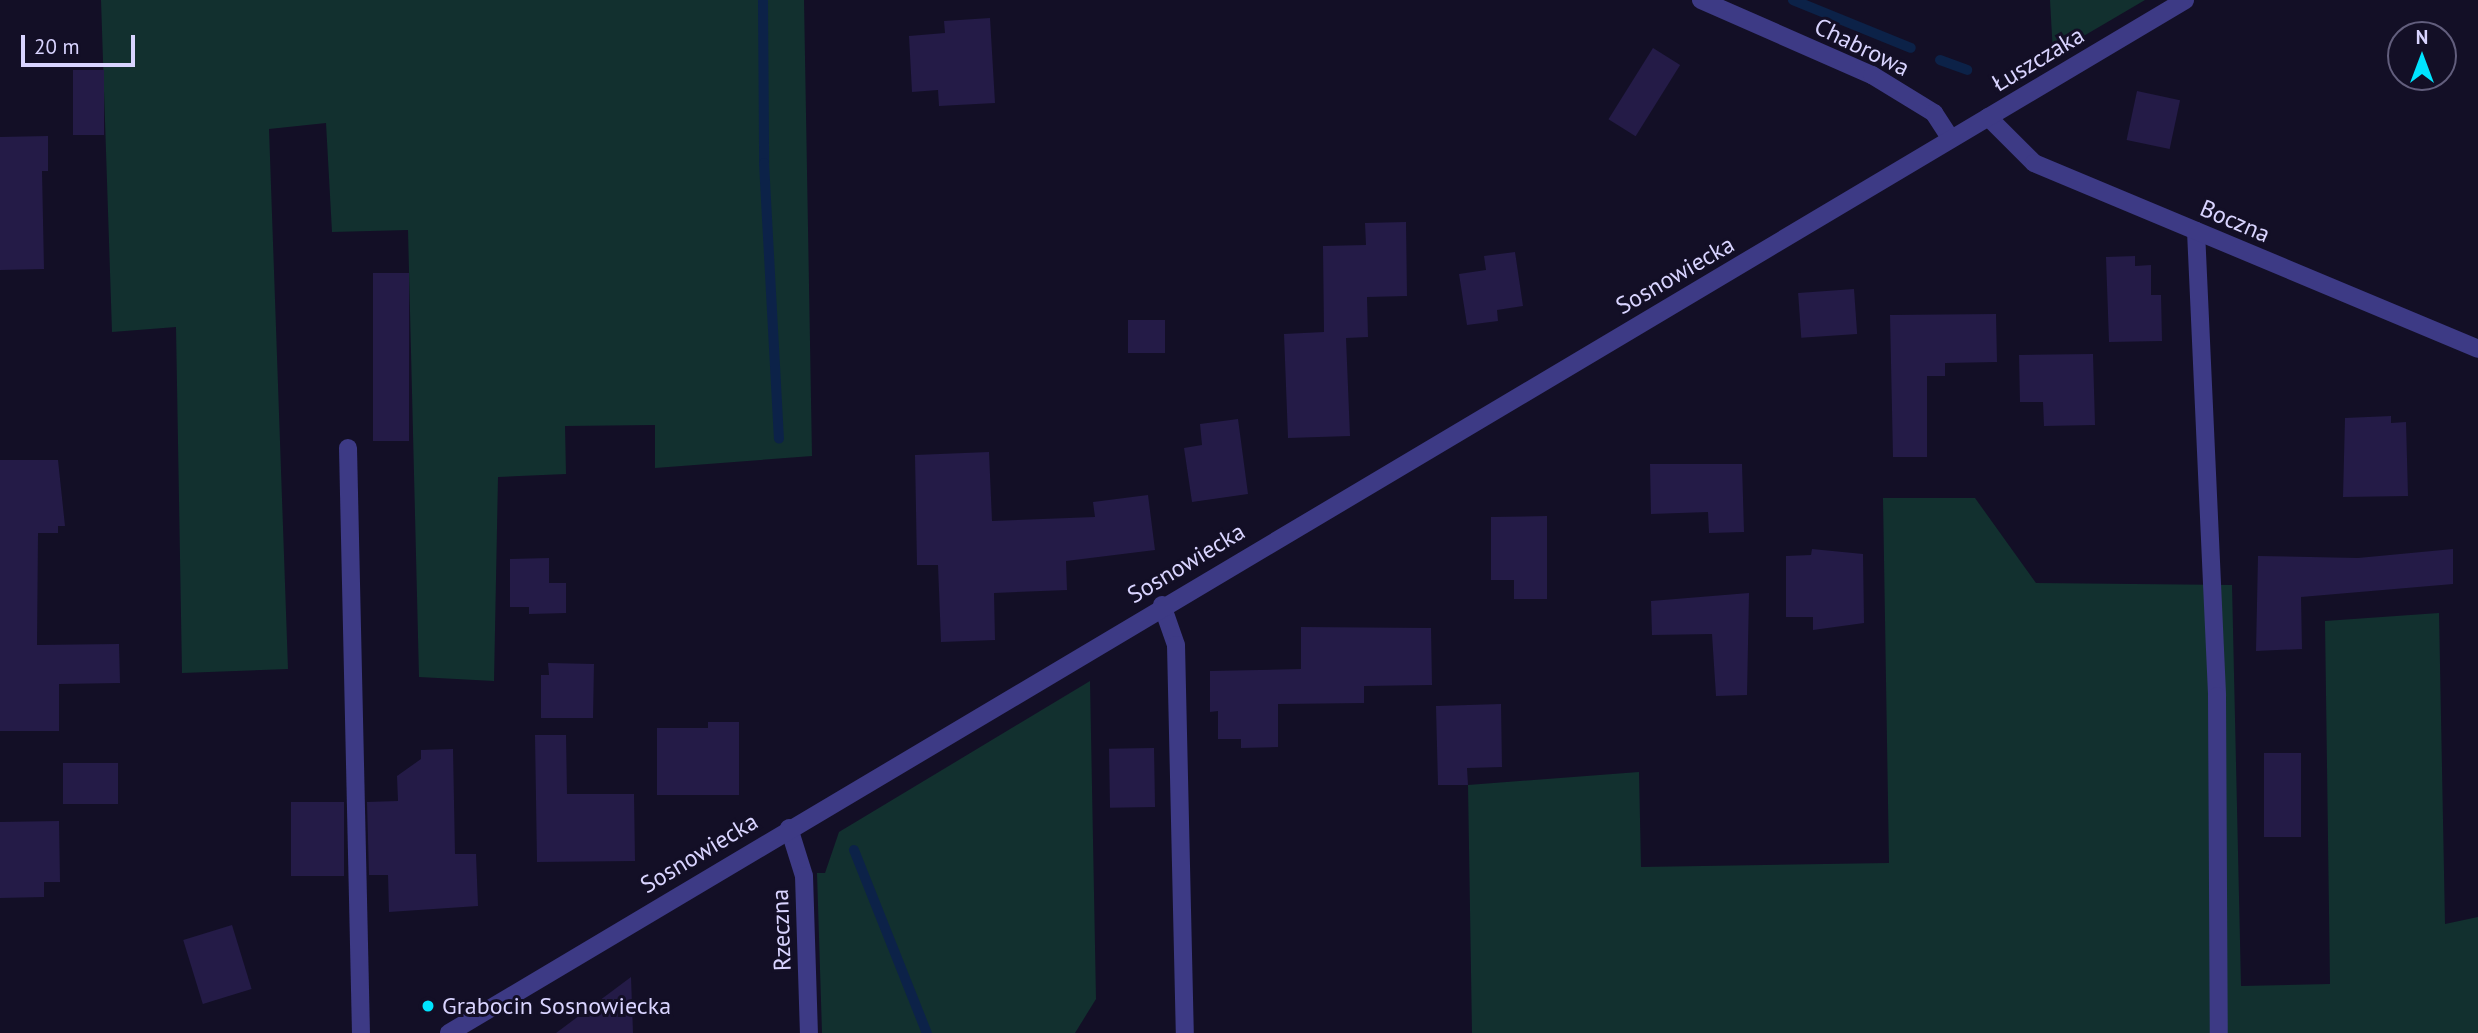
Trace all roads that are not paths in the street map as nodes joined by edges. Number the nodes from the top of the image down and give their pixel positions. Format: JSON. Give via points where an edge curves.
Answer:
{"nodes":[{"id":1,"x":1700,"y":0,"type":"edge"},
{"id":2,"x":2185,"y":0,"type":"edge"},
{"id":3,"x":1988,"y":117,"type":"junction"},
{"id":4,"x":1951,"y":139,"type":"junction"},
{"id":5,"x":2196,"y":231,"type":"junction"},
{"id":6,"x":2478,"y":349,"type":"edge"},
{"id":7,"x":348,"y":448,"type":"dead end"},
{"id":8,"x":1162,"y":605,"type":"junction"},
{"id":9,"x":789,"y":828,"type":"junction"},
{"id":10,"x":361,"y":1033,"type":"edge"},
{"id":11,"x":449,"y":1033,"type":"edge"},
{"id":12,"x":809,"y":1033,"type":"edge"},
{"id":13,"x":1185,"y":1033,"type":"edge"},
{"id":14,"x":2219,"y":1033,"type":"edge"}],
"edges":[{"from":1,"to":4,"type":"street","name":"Chabrowa","via":[[1872,75],[1934,113]]},
{"from":2,"to":3,"type":"street","name":"Łuszczaka"},
{"from":3,"to":4,"type":"street","name":"Łuszczaka"},
{"from":3,"to":5,"type":"street","name":"Boczna","via":[[2034,163]]},
{"from":4,"to":8,"type":"street","name":"Sosnowiecka"},
{"from":5,"to":6,"type":"street","name":"Boczna"},
{"from":5,"to":14,"type":"street","via":[[2217,696]]},
{"from":7,"to":10,"type":"street"},
{"from":8,"to":9,"type":"street","name":"Sosnowiecka"},
{"from":8,"to":13,"type":"street","via":[[1176,645]]},
{"from":9,"to":11,"type":"street","name":"Sosnowiecka"},
{"from":9,"to":12,"type":"street","name":"Rzeczna","via":[[804,876]]}]}
